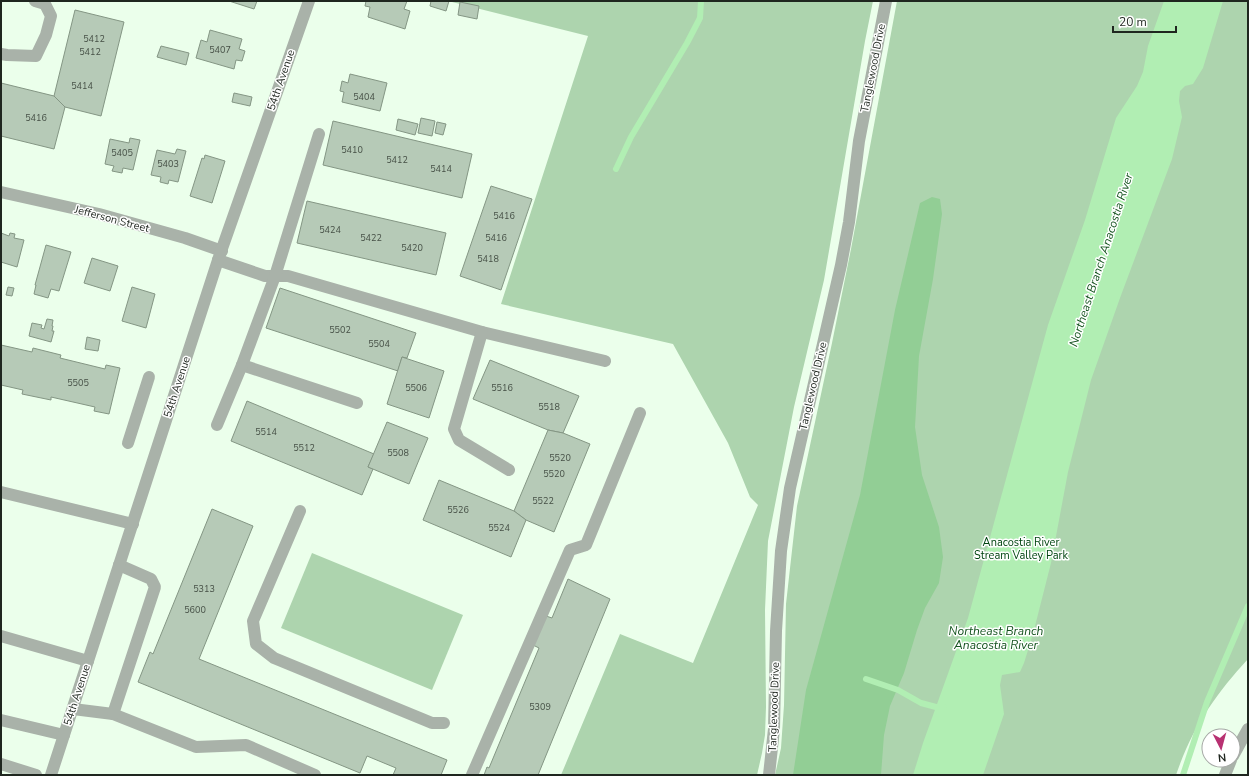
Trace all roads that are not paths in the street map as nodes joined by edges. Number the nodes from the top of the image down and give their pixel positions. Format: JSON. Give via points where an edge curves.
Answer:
{"nodes":[{"id":1,"x":35,"y":1,"type":"edge"},
{"id":2,"x":309,"y":1,"type":"edge"},
{"id":3,"x":886,"y":1,"type":"edge"},
{"id":4,"x":1,"y":54,"type":"edge"},
{"id":5,"x":319,"y":134,"type":"dead end"},
{"id":6,"x":1,"y":192,"type":"edge"},
{"id":7,"x":220,"y":256,"type":"junction"},
{"id":8,"x":275,"y":276,"type":"junction"},
{"id":9,"x":482,"y":332,"type":"junction"},
{"id":10,"x":605,"y":361,"type":"dead end"},
{"id":11,"x":242,"y":365,"type":"junction"},
{"id":12,"x":149,"y":377,"type":"dead end"},
{"id":13,"x":357,"y":403,"type":"dead end"},
{"id":14,"x":640,"y":413,"type":"dead end"},
{"id":15,"x":217,"y":425,"type":"dead end"},
{"id":16,"x":128,"y":443,"type":"dead end"},
{"id":17,"x":509,"y":470,"type":"dead end"},
{"id":18,"x":1,"y":492,"type":"edge"},
{"id":19,"x":300,"y":511,"type":"dead end"},
{"id":20,"x":133,"y":524,"type":"junction"},
{"id":21,"x":120,"y":565,"type":"junction"},
{"id":22,"x":1,"y":636,"type":"edge"},
{"id":23,"x":88,"y":661,"type":"junction"},
{"id":24,"x":73,"y":709,"type":"junction"},
{"id":25,"x":113,"y":714,"type":"junction"},
{"id":26,"x":1,"y":720,"type":"edge"},
{"id":27,"x":444,"y":723,"type":"dead end"},
{"id":28,"x":1248,"y":729,"type":"edge"},
{"id":29,"x":64,"y":735,"type":"junction"},
{"id":30,"x":1241,"y":742,"type":"edge"},
{"id":31,"x":1,"y":764,"type":"edge"},
{"id":32,"x":36,"y":775,"type":"edge"},
{"id":33,"x":51,"y":775,"type":"edge"},
{"id":34,"x":314,"y":775,"type":"edge"},
{"id":35,"x":472,"y":775,"type":"edge"},
{"id":36,"x":769,"y":775,"type":"edge"}],
"edges":[{"from":1,"to":4,"type":"street","via":[[45,4],[51,16],[36,56]]},
{"from":2,"to":7,"type":"street","name":"54th Avenue"},
{"from":3,"to":36,"type":"street","name":"Tanglewood Drive","via":[[859,141],[841,265],[790,488],[781,551],[774,729]]},
{"from":5,"to":8,"type":"street"},
{"from":6,"to":7,"type":"street","name":"Jefferson Street","via":[[99,214],[185,238]]},
{"from":7,"to":8,"type":"street","name":"Jefferson Street","via":[[265,276]]},
{"from":7,"to":20,"type":"street","name":"54th Avenue"},
{"from":8,"to":9,"type":"street","name":"Jefferson Street","via":[[288,276]]},
{"from":8,"to":11,"type":"street"},
{"from":9,"to":10,"type":"street","name":"Jefferson Street"},
{"from":9,"to":17,"type":"street","via":[[454,429],[459,440]]},
{"from":11,"to":13,"type":"street"},
{"from":11,"to":15,"type":"street"},
{"from":12,"to":16,"type":"street"},
{"from":14,"to":35,"type":"street","via":[[586,545],[570,550]]},
{"from":18,"to":20,"type":"street"},
{"from":19,"to":27,"type":"street","via":[[253,621],[256,644],[274,658],[432,723]]},
{"from":20,"to":21,"type":"street","name":"54th Avenue"},
{"from":21,"to":23,"type":"street","name":"54th Avenue"},
{"from":21,"to":25,"type":"street","via":[[151,579],[155,587]]},
{"from":22,"to":23,"type":"street"},
{"from":23,"to":24,"type":"street","name":"54th Avenue"},
{"from":24,"to":25,"type":"street"},
{"from":24,"to":29,"type":"street","name":"54th Avenue"},
{"from":25,"to":34,"type":"street","via":[[196,747],[246,745]]},
{"from":26,"to":29,"type":"street"},
{"from":28,"to":30,"type":"street"},
{"from":29,"to":33,"type":"street","name":"54th Avenue"},
{"from":31,"to":32,"type":"street"}]}
